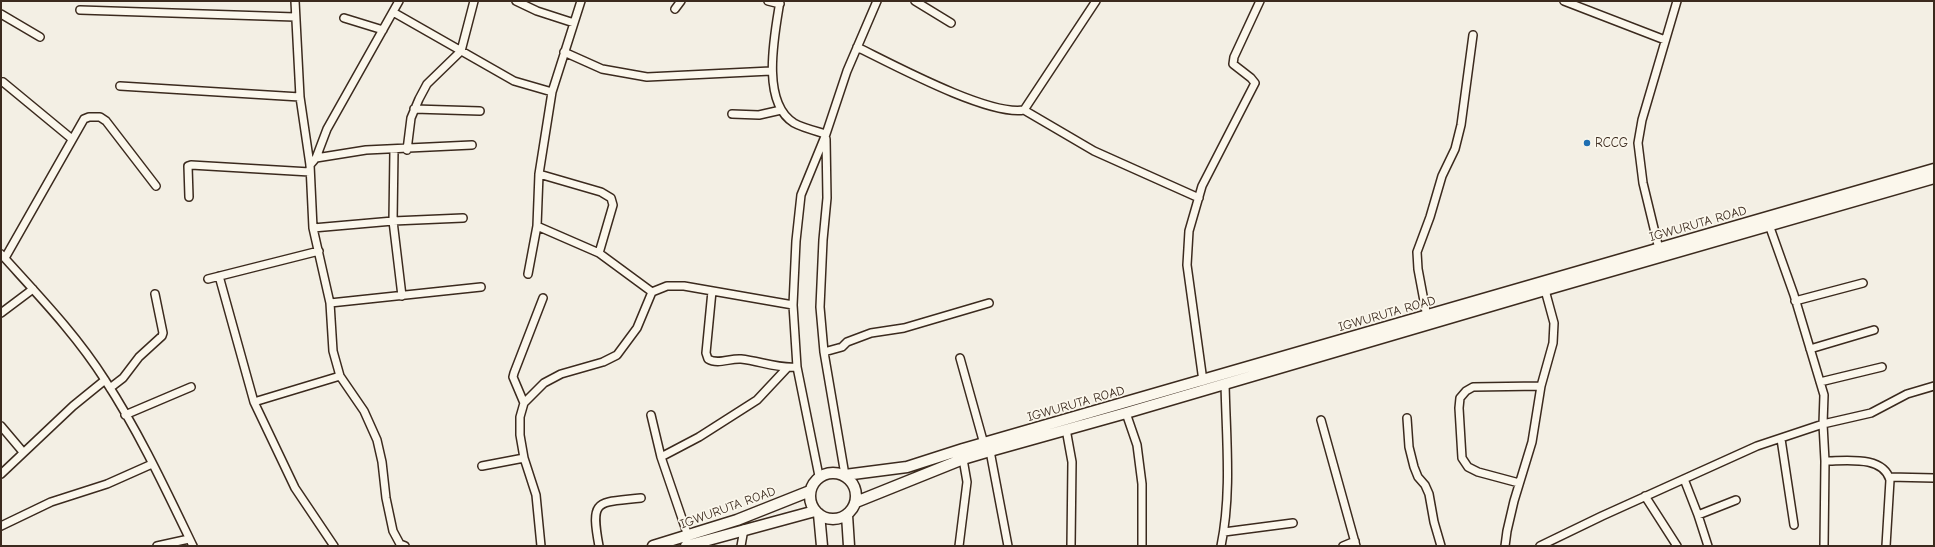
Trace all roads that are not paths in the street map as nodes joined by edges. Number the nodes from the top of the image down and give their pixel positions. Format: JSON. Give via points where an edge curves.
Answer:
{"nodes":[{"id":1,"x":295,"y":1,"type":"edge"},
{"id":2,"x":399,"y":1,"type":"edge"},
{"id":3,"x":474,"y":1,"type":"edge"},
{"id":4,"x":516,"y":1,"type":"edge"},
{"id":5,"x":580,"y":1,"type":"edge"},
{"id":6,"x":681,"y":1,"type":"edge"},
{"id":7,"x":768,"y":1,"type":"edge"},
{"id":8,"x":877,"y":1,"type":"edge"},
{"id":9,"x":915,"y":1,"type":"edge"},
{"id":10,"x":1096,"y":1,"type":"edge"},
{"id":11,"x":1260,"y":1,"type":"edge"},
{"id":12,"x":1564,"y":1,"type":"edge"},
{"id":13,"x":1677,"y":1,"type":"edge"},
{"id":14,"x":780,"y":3,"type":"edge"},
{"id":15,"x":675,"y":9,"type":"dead end"},
{"id":16,"x":80,"y":10,"type":"dead end"},
{"id":17,"x":392,"y":12,"type":"junction"},
{"id":18,"x":1,"y":14,"type":"edge"},
{"id":19,"x":295,"y":18,"type":"junction"},
{"id":20,"x":344,"y":18,"type":"dead end"},
{"id":21,"x":574,"y":23,"type":"junction"},
{"id":22,"x":951,"y":23,"type":"dead end"},
{"id":23,"x":383,"y":30,"type":"junction"},
{"id":24,"x":1473,"y":35,"type":"dead end"},
{"id":25,"x":40,"y":37,"type":"dead end"},
{"id":26,"x":1665,"y":40,"type":"junction"},
{"id":27,"x":857,"y":47,"type":"junction"},
{"id":28,"x":461,"y":51,"type":"junction"},
{"id":29,"x":564,"y":52,"type":"junction"},
{"id":30,"x":771,"y":71,"type":"junction"},
{"id":31,"x":3,"y":82,"type":"dead end"},
{"id":32,"x":120,"y":86,"type":"dead end"},
{"id":33,"x":552,"y":92,"type":"junction"},
{"id":34,"x":300,"y":97,"type":"junction"},
{"id":35,"x":414,"y":109,"type":"junction"},
{"id":36,"x":480,"y":110,"type":"dead end"},
{"id":37,"x":781,"y":110,"type":"junction"},
{"id":38,"x":1024,"y":110,"type":"junction"},
{"id":39,"x":732,"y":114,"type":"dead end"},
{"id":40,"x":826,"y":134,"type":"junction"},
{"id":41,"x":72,"y":139,"type":"junction"},
{"id":42,"x":472,"y":145,"type":"dead end"},
{"id":43,"x":394,"y":150,"type":"junction"},
{"id":44,"x":407,"y":150,"type":"junction"},
{"id":45,"x":316,"y":158,"type":"junction"},
{"id":46,"x":310,"y":169,"type":"junction"},
{"id":47,"x":1934,"y":169,"type":"edge"},
{"id":48,"x":539,"y":174,"type":"junction"},
{"id":49,"x":1934,"y":178,"type":"edge"},
{"id":50,"x":156,"y":186,"type":"dead end"},
{"id":51,"x":189,"y":196,"type":"dead end"},
{"id":52,"x":1199,"y":198,"type":"junction"},
{"id":53,"x":463,"y":218,"type":"dead end"},
{"id":54,"x":393,"y":221,"type":"junction"},
{"id":55,"x":1768,"y":221,"type":"junction"},
{"id":56,"x":537,"y":226,"type":"junction"},
{"id":57,"x":313,"y":228,"type":"junction"},
{"id":58,"x":1659,"y":249,"type":"junction"},
{"id":59,"x":318,"y":251,"type":"junction"},
{"id":60,"x":599,"y":253,"type":"junction"},
{"id":61,"x":3,"y":256,"type":"edge"},
{"id":62,"x":528,"y":274,"type":"dead end"},
{"id":63,"x":219,"y":276,"type":"junction"},
{"id":64,"x":208,"y":279,"type":"dead end"},
{"id":65,"x":1863,"y":283,"type":"dead end"},
{"id":66,"x":481,"y":287,"type":"dead end"},
{"id":67,"x":33,"y":288,"type":"junction"},
{"id":68,"x":1545,"y":290,"type":"junction"},
{"id":69,"x":712,"y":291,"type":"junction"},
{"id":70,"x":652,"y":292,"type":"junction"},
{"id":71,"x":155,"y":294,"type":"dead end"},
{"id":72,"x":402,"y":296,"type":"junction"},
{"id":73,"x":543,"y":298,"type":"dead end"},
{"id":74,"x":1795,"y":301,"type":"junction"},
{"id":75,"x":330,"y":302,"type":"junction"},
{"id":76,"x":988,"y":303,"type":"dead end"},
{"id":77,"x":794,"y":305,"type":"junction"},
{"id":78,"x":1,"y":313,"type":"edge"},
{"id":79,"x":1427,"y":317,"type":"junction"},
{"id":80,"x":1874,"y":330,"type":"dead end"},
{"id":81,"x":1810,"y":349,"type":"junction"},
{"id":82,"x":824,"y":352,"type":"junction"},
{"id":83,"x":960,"y":358,"type":"dead end"},
{"id":84,"x":797,"y":367,"type":"junction"},
{"id":85,"x":1882,"y":367,"type":"dead end"},
{"id":86,"x":787,"y":368,"type":"junction"},
{"id":87,"x":340,"y":376,"type":"junction"},
{"id":88,"x":105,"y":380,"type":"junction"},
{"id":89,"x":1203,"y":381,"type":"junction"},
{"id":90,"x":1820,"y":382,"type":"junction"},
{"id":91,"x":1225,"y":383,"type":"junction"},
{"id":92,"x":1541,"y":386,"type":"junction"},
{"id":93,"x":1934,"y":386,"type":"edge"},
{"id":94,"x":191,"y":387,"type":"dead end"},
{"id":95,"x":110,"y":388,"type":"junction"},
{"id":96,"x":254,"y":402,"type":"junction"},
{"id":97,"x":524,"y":403,"type":"junction"},
{"id":98,"x":1126,"y":413,"type":"junction"},
{"id":99,"x":125,"y":415,"type":"junction"},
{"id":100,"x":651,"y":415,"type":"dead end"},
{"id":101,"x":1407,"y":418,"type":"dead end"},
{"id":102,"x":1321,"y":420,"type":"dead end"},
{"id":103,"x":1823,"y":424,"type":"junction"},
{"id":104,"x":1,"y":426,"type":"edge"},
{"id":105,"x":1066,"y":429,"type":"junction"},
{"id":106,"x":1781,"y":439,"type":"junction"},
{"id":107,"x":987,"y":447,"type":"junction"},
{"id":108,"x":23,"y":452,"type":"junction"},
{"id":109,"x":661,"y":457,"type":"junction"},
{"id":110,"x":524,"y":458,"type":"junction"},
{"id":111,"x":963,"y":459,"type":"junction"},
{"id":112,"x":1825,"y":461,"type":"junction"},
{"id":113,"x":152,"y":464,"type":"junction"},
{"id":114,"x":482,"y":466,"type":"dead end"},
{"id":115,"x":1,"y":474,"type":"edge"},
{"id":116,"x":845,"y":475,"type":"junction"},
{"id":117,"x":819,"y":476,"type":"junction"},
{"id":118,"x":1889,"y":477,"type":"junction"},
{"id":119,"x":1934,"y":478,"type":"edge"},
{"id":120,"x":1684,"y":479,"type":"junction"},
{"id":121,"x":1519,"y":483,"type":"junction"},
{"id":122,"x":810,"y":491,"type":"junction"},
{"id":123,"x":1645,"y":496,"type":"junction"},
{"id":124,"x":641,"y":498,"type":"dead end"},
{"id":125,"x":1736,"y":500,"type":"dead end"},
{"id":126,"x":856,"y":502,"type":"junction"},
{"id":127,"x":817,"y":512,"type":"junction"},
{"id":128,"x":847,"y":515,"type":"junction"},
{"id":129,"x":1698,"y":515,"type":"junction"},
{"id":130,"x":1293,"y":523,"type":"dead end"},
{"id":131,"x":1794,"y":524,"type":"dead end"},
{"id":132,"x":1,"y":526,"type":"edge"},
{"id":133,"x":744,"y":529,"type":"junction"},
{"id":134,"x":1224,"y":532,"type":"junction"},
{"id":135,"x":189,"y":539,"type":"junction"},
{"id":136,"x":687,"y":541,"type":"edge"},
{"id":137,"x":1356,"y":543,"type":"edge"},
{"id":138,"x":402,"y":545,"type":"edge"},
{"id":139,"x":157,"y":546,"type":"edge"},
{"id":140,"x":193,"y":546,"type":"edge"},
{"id":141,"x":334,"y":546,"type":"edge"},
{"id":142,"x":392,"y":546,"type":"edge"},
{"id":143,"x":541,"y":546,"type":"edge"},
{"id":144,"x":599,"y":546,"type":"edge"},
{"id":145,"x":653,"y":546,"type":"edge"},
{"id":146,"x":741,"y":546,"type":"edge"},
{"id":147,"x":822,"y":546,"type":"edge"},
{"id":148,"x":849,"y":546,"type":"edge"},
{"id":149,"x":959,"y":546,"type":"edge"},
{"id":150,"x":1008,"y":546,"type":"edge"},
{"id":151,"x":1071,"y":546,"type":"edge"},
{"id":152,"x":1142,"y":546,"type":"edge"},
{"id":153,"x":1221,"y":546,"type":"edge"},
{"id":154,"x":1344,"y":546,"type":"edge"},
{"id":155,"x":1441,"y":546,"type":"edge"},
{"id":156,"x":1505,"y":546,"type":"edge"},
{"id":157,"x":1540,"y":546,"type":"edge"},
{"id":158,"x":1677,"y":546,"type":"edge"},
{"id":159,"x":1708,"y":546,"type":"edge"},
{"id":160,"x":1824,"y":546,"type":"edge"},
{"id":161,"x":1886,"y":546,"type":"edge"}],
"edges":[{"from":1,"to":19,"type":"street"},
{"from":2,"to":17,"type":"street"},
{"from":3,"to":28,"type":"street"},
{"from":4,"to":21,"type":"street"},
{"from":5,"to":21,"type":"street"},
{"from":6,"to":15,"type":"street"},
{"from":7,"to":14,"type":"street"},
{"from":8,"to":27,"type":"street"},
{"from":9,"to":22,"type":"street"},
{"from":10,"to":38,"type":"street"},
{"from":11,"to":52,"type":"street","via":[[1233,64],[1255,83],[1202,186]]},
{"from":12,"to":26,"type":"street"},
{"from":13,"to":26,"type":"street"},
{"from":14,"to":30,"type":"street"},
{"from":16,"to":19,"type":"street"},
{"from":17,"to":23,"type":"street"},
{"from":17,"to":28,"type":"street"},
{"from":18,"to":25,"type":"street"},
{"from":19,"to":34,"type":"street"},
{"from":20,"to":23,"type":"street"},
{"from":21,"to":29,"type":"street"},
{"from":23,"to":45,"type":"street","via":[[327,129]]},
{"from":24,"to":79,"type":"street","via":[[1461,125],[1455,149],[1442,176],[1418,252],[1418,269]]},
{"from":26,"to":58,"type":"street","via":[[1638,143],[1643,183]]},
{"from":27,"to":38,"type":"street","via":[[988,106]]},
{"from":27,"to":40,"type":"street"},
{"from":28,"to":33,"type":"street","via":[[514,81]]},
{"from":28,"to":35,"type":"street","via":[[427,84]]},
{"from":29,"to":30,"type":"street","via":[[602,69],[647,77]]},
{"from":29,"to":33,"type":"street"},
{"from":30,"to":37,"type":"street"},
{"from":31,"to":41,"type":"street"},
{"from":32,"to":34,"type":"street"},
{"from":33,"to":48,"type":"street"},
{"from":34,"to":46,"type":"street"},
{"from":35,"to":36,"type":"street"},
{"from":35,"to":44,"type":"street"},
{"from":37,"to":39,"type":"street","via":[[759,115]]},
{"from":37,"to":40,"type":"street","via":[[794,122]]},
{"from":38,"to":52,"type":"street","via":[[1094,151]]},
{"from":40,"to":77,"type":"street","via":[[801,194],[796,241]]},
{"from":40,"to":82,"type":"street","via":[[827,198],[820,307]]},
{"from":41,"to":50,"type":"street","via":[[84,119],[100,117],[110,125]]},
{"from":41,"to":61,"type":"street"},
{"from":42,"to":44,"type":"street"},
{"from":43,"to":44,"type":"street"},
{"from":43,"to":45,"type":"street","via":[[366,150]]},
{"from":43,"to":54,"type":"street"},
{"from":45,"to":46,"type":"street"},
{"from":46,"to":51,"type":"street","via":[[191,165],[187,171]]},
{"from":46,"to":57,"type":"street"},
{"from":47,"to":55,"type":"main road","name":"IGWURUTA ROAD"},
{"from":48,"to":56,"type":"street"},
{"from":48,"to":60,"type":"street","via":[[601,192],[611,198],[613,205]]},
{"from":49,"to":55,"type":"main road","name":"IGWURUTA ROAD"},
{"from":52,"to":89,"type":"street","via":[[1189,231],[1187,265]]},
{"from":53,"to":54,"type":"street"},
{"from":54,"to":57,"type":"street"},
{"from":54,"to":72,"type":"street"},
{"from":55,"to":58,"type":"main road","name":"IGWURUTA ROAD"},
{"from":55,"to":68,"type":"main road","name":"IGWURUTA ROAD"},
{"from":55,"to":74,"type":"street"},
{"from":56,"to":60,"type":"street"},
{"from":56,"to":62,"type":"street"},
{"from":57,"to":59,"type":"street"},
{"from":58,"to":79,"type":"main road","name":"IGWURUTA ROAD"},
{"from":59,"to":63,"type":"street"},
{"from":59,"to":75,"type":"street"},
{"from":60,"to":70,"type":"street"},
{"from":61,"to":67,"type":"street"},
{"from":63,"to":64,"type":"street"},
{"from":63,"to":96,"type":"street"},
{"from":65,"to":74,"type":"street"},
{"from":66,"to":72,"type":"street"},
{"from":67,"to":78,"type":"street"},
{"from":67,"to":88,"type":"street","via":[[73,334]]},
{"from":68,"to":91,"type":"main road","name":"IGWURUTA ROAD"},
{"from":68,"to":92,"type":"street","via":[[1554,323],[1553,343]]},
{"from":69,"to":70,"type":"street","via":[[667,286]]},
{"from":69,"to":77,"type":"street"},
{"from":69,"to":86,"type":"street","via":[[706,353],[708,359],[713,362],[740,359]]},
{"from":70,"to":97,"type":"street","via":[[637,328],[618,355],[561,374],[544,383]]},
{"from":71,"to":95,"type":"street","via":[[162,336],[123,378]]},
{"from":72,"to":75,"type":"street"},
{"from":73,"to":97,"type":"street","via":[[513,377]]},
{"from":74,"to":81,"type":"street"},
{"from":75,"to":87,"type":"street","via":[[331,336]]},
{"from":76,"to":82,"type":"street","via":[[904,328],[871,333],[847,342],[842,347]]},
{"from":77,"to":84,"type":"street"},
{"from":79,"to":89,"type":"main road","name":"IGWURUTA ROAD"},
{"from":80,"to":81,"type":"street"},
{"from":81,"to":90,"type":"street"},
{"from":82,"to":116,"type":"street"},
{"from":83,"to":107,"type":"street"},
{"from":84,"to":86,"type":"street"},
{"from":84,"to":117,"type":"street"},
{"from":85,"to":90,"type":"street"},
{"from":86,"to":109,"type":"street","via":[[757,400],[681,448]]},
{"from":87,"to":96,"type":"street"},
{"from":87,"to":138,"type":"street","via":[[364,411],[377,440],[393,531]]},
{"from":88,"to":95,"type":"street"},
{"from":88,"to":108,"type":"street"},
{"from":89,"to":107,"type":"main road","name":"IGWURUTA ROAD"},
{"from":90,"to":103,"type":"street","via":[[1824,395]]},
{"from":91,"to":98,"type":"main road","name":"IGWURUTA ROAD"},
{"from":91,"to":134,"type":"street","via":[[1227,453]]},
{"from":92,"to":121,"type":"street","via":[[1532,442]]},
{"from":92,"to":121,"type":"street","via":[[1473,388],[1460,398],[1462,458],[1468,467]]},
{"from":93,"to":103,"type":"street","via":[[1907,394],[1871,413]]},
{"from":94,"to":99,"type":"street"},
{"from":95,"to":99,"type":"street"},
{"from":96,"to":141,"type":"street","via":[[295,488]]},
{"from":97,"to":110,"type":"street","via":[[520,417],[520,435]]},
{"from":98,"to":105,"type":"main road","name":"IGWURUTA ROAD"},
{"from":98,"to":152,"type":"street","via":[[1137,445],[1142,484]]},
{"from":99,"to":113,"type":"street"},
{"from":100,"to":109,"type":"street"},
{"from":101,"to":155,"type":"street","via":[[1409,448],[1414,467],[1429,494]]},
{"from":102,"to":137,"type":"street"},
{"from":103,"to":106,"type":"street"},
{"from":103,"to":112,"type":"street"},
{"from":104,"to":108,"type":"street"},
{"from":105,"to":107,"type":"main road","name":"IGWURUTA ROAD"},
{"from":105,"to":151,"type":"street","via":[[1072,462]]},
{"from":106,"to":120,"type":"street","via":[[1757,446]]},
{"from":106,"to":131,"type":"street"},
{"from":107,"to":111,"type":"main road","name":"IGWURUTA ROAD"},
{"from":107,"to":116,"type":"main road","name":"IGWURUTA ROAD","via":[[907,467]]},
{"from":107,"to":150,"type":"street"},
{"from":108,"to":115,"type":"street"},
{"from":109,"to":136,"type":"street"},
{"from":110,"to":114,"type":"street"},
{"from":110,"to":143,"type":"street","via":[[536,495]]},
{"from":111,"to":126,"type":"main road","name":"IGWURUTA ROAD"},
{"from":111,"to":149,"type":"street","via":[[967,482]]},
{"from":112,"to":118,"type":"street","via":[[1864,462],[1883,468]]},
{"from":112,"to":160,"type":"street"},
{"from":113,"to":132,"type":"street","via":[[106,484],[52,502]]},
{"from":113,"to":135,"type":"street"},
{"from":116,"to":117,"type":"main road","via":[[828,472]]},
{"from":116,"to":126,"type":"main road","via":[[855,487]]},
{"from":117,"to":122,"type":"main road"},
{"from":118,"to":119,"type":"street"},
{"from":118,"to":161,"type":"street"},
{"from":120,"to":123,"type":"street"},
{"from":120,"to":129,"type":"street"},
{"from":121,"to":156,"type":"street"},
{"from":122,"to":127,"type":"main road","via":[[811,503]]},
{"from":122,"to":136,"type":"main road","name":"IGWURUTA ROAD"},
{"from":123,"to":157,"type":"street"},
{"from":123,"to":158,"type":"street"},
{"from":124,"to":144,"type":"street","via":[[605,502],[600,505],[596,511],[595,521]]},
{"from":125,"to":129,"type":"street"},
{"from":126,"to":128,"type":"main road"},
{"from":127,"to":128,"type":"main road","via":[[828,519]]},
{"from":127,"to":133,"type":"main road","name":"IGWURUTA ROAD"},
{"from":127,"to":147,"type":"main road"},
{"from":128,"to":148,"type":"main road"},
{"from":129,"to":159,"type":"street"},
{"from":130,"to":134,"type":"street"},
{"from":133,"to":136,"type":"main road","name":"IGWURUTA ROAD"},
{"from":133,"to":146,"type":"street"},
{"from":134,"to":153,"type":"street"},
{"from":135,"to":139,"type":"street"},
{"from":135,"to":140,"type":"street"},
{"from":136,"to":145,"type":"main road","name":"IGWURUTA ROAD"},
{"from":137,"to":154,"type":"street"},
{"from":138,"to":142,"type":"street"}]}
